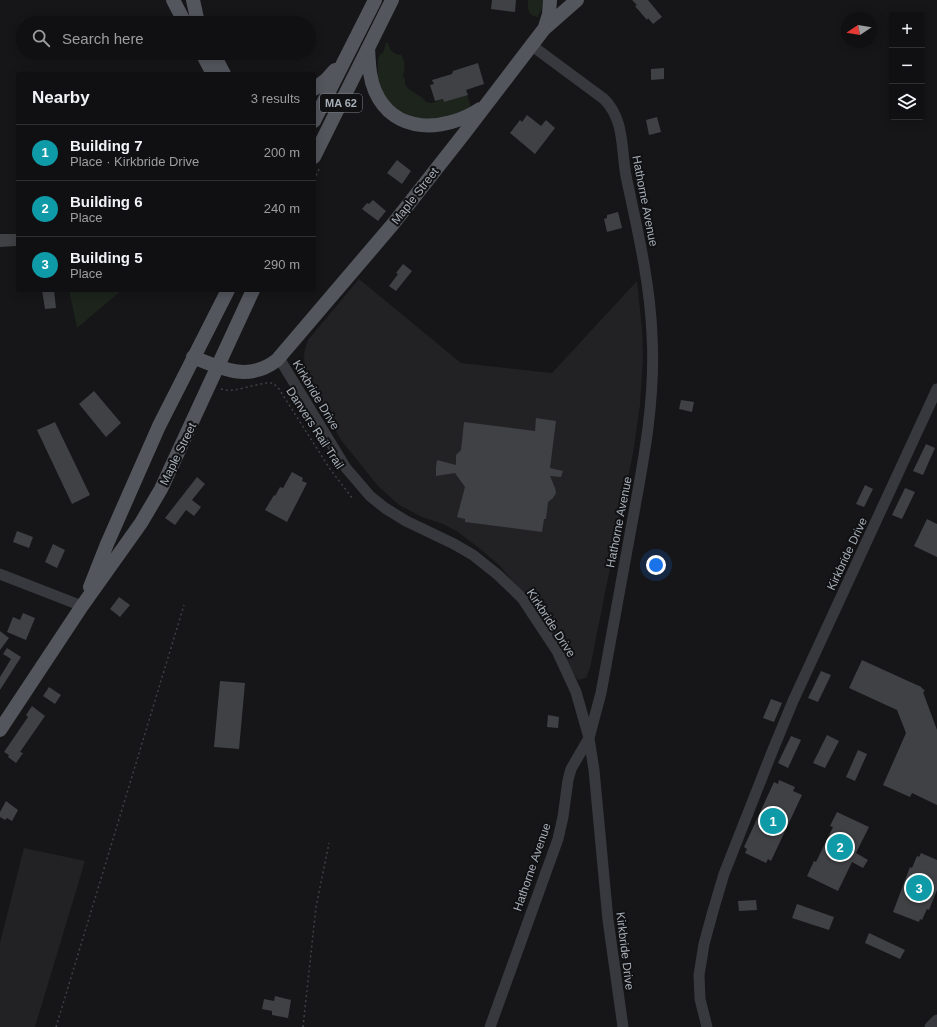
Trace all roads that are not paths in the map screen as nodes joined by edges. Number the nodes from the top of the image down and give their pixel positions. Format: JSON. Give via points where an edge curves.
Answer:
{"nodes":[{"id":1,"x":173,"y":0,"type":"edge"},
{"id":2,"x":193,"y":0,"type":"edge"},
{"id":3,"x":375,"y":0,"type":"edge"},
{"id":4,"x":392,"y":0,"type":"edge"},
{"id":5,"x":550,"y":0,"type":"edge"},
{"id":6,"x":577,"y":0,"type":"edge"},
{"id":7,"x":181,"y":16,"type":"edge"},
{"id":8,"x":196,"y":16,"type":"edge"},
{"id":9,"x":544,"y":29,"type":"junction"},
{"id":10,"x":352,"y":45,"type":"junction"},
{"id":11,"x":531,"y":45,"type":"junction"},
{"id":12,"x":368,"y":48,"type":"junction"},
{"id":13,"x":206,"y":60,"type":"edge"},
{"id":14,"x":217,"y":60,"type":"edge"},
{"id":15,"x":212,"y":72,"type":"edge"},
{"id":16,"x":223,"y":72,"type":"edge"},
{"id":17,"x":316,"y":87,"type":"edge"},
{"id":18,"x":489,"y":101,"type":"junction"},
{"id":19,"x":316,"y":117,"type":"edge"},
{"id":20,"x":316,"y":153,"type":"edge"},
{"id":21,"x":227,"y":292,"type":"edge"},
{"id":22,"x":252,"y":292,"type":"edge"},
{"id":23,"x":193,"y":357,"type":"junction"},
{"id":24,"x":279,"y":358,"type":"junction"},
{"id":25,"x":223,"y":369,"type":"junction"},
{"id":26,"x":937,"y":388,"type":"edge"},
{"id":27,"x":0,"y":574,"type":"edge"},
{"id":28,"x":82,"y":606,"type":"junction"},
{"id":29,"x":0,"y":730,"type":"edge"},
{"id":30,"x":589,"y":738,"type":"junction"},
{"id":31,"x":937,"y":1020,"type":"edge"},
{"id":32,"x":490,"y":1027,"type":"edge"},
{"id":33,"x":623,"y":1027,"type":"edge"},
{"id":34,"x":707,"y":1027,"type":"edge"},
{"id":35,"x":930,"y":1027,"type":"edge"}],
"edges":[{"from":1,"to":7,"type":"main road"},
{"from":2,"to":8,"type":"main road"},
{"from":3,"to":10,"type":"main road","number":"MA 62"},
{"from":4,"to":12,"type":"main road","number":"MA 62"},
{"from":5,"to":9,"type":"main road"},
{"from":6,"to":9,"type":"main road"},
{"from":9,"to":11,"type":"main road","name":"Maple Street"},
{"from":10,"to":17,"type":"main road","via":[[335,70]]},
{"from":10,"to":19,"type":"main road","number":"MA 62"},
{"from":11,"to":18,"type":"main road","name":"Maple Street"},
{"from":11,"to":30,"type":"street","name":"Hathorne Avenue","via":[[604,100],[616,115],[636,219],[653,336],[652,397],[645,454],[601,693]]},
{"from":12,"to":18,"type":"main road","via":[[370,76],[378,96],[388,110],[404,120],[422,126],[443,125],[464,118]]},
{"from":12,"to":20,"type":"main road","number":"MA 62"},
{"from":13,"to":15,"type":"main road"},
{"from":14,"to":16,"type":"main road"},
{"from":18,"to":24,"type":"main road","name":"Maple Street","via":[[388,230]]},
{"from":21,"to":23,"type":"main road","name":"Maple Street"},
{"from":22,"to":25,"type":"main road","name":"Maple Street"},
{"from":23,"to":25,"type":"main road","name":"Maple Street"},
{"from":23,"to":28,"type":"main road","name":"Maple Street","via":[[159,426]]},
{"from":24,"to":25,"type":"main road","name":"Maple Street","via":[[258,370],[245,372]]},
{"from":24,"to":30,"type":"street","name":"Kirkbride Drive","via":[[346,468],[370,496],[406,521],[473,555],[498,574],[522,598],[557,651],[578,699]]},
{"from":25,"to":28,"type":"main road","name":"Maple Street","via":[[161,489],[122,551]]},
{"from":26,"to":34,"type":"street","name":"Kirkbride Drive","via":[[793,701],[724,874],[704,944],[699,975],[700,999]]},
{"from":27,"to":28,"type":"street"},
{"from":28,"to":29,"type":"main road","name":"Maple Street"},
{"from":30,"to":32,"type":"street","name":"Hathorne Avenue","via":[[571,769],[558,839]]},
{"from":30,"to":33,"type":"street","name":"Kirkbride Drive","via":[[608,920]]},
{"from":31,"to":35,"type":"street"}]}
